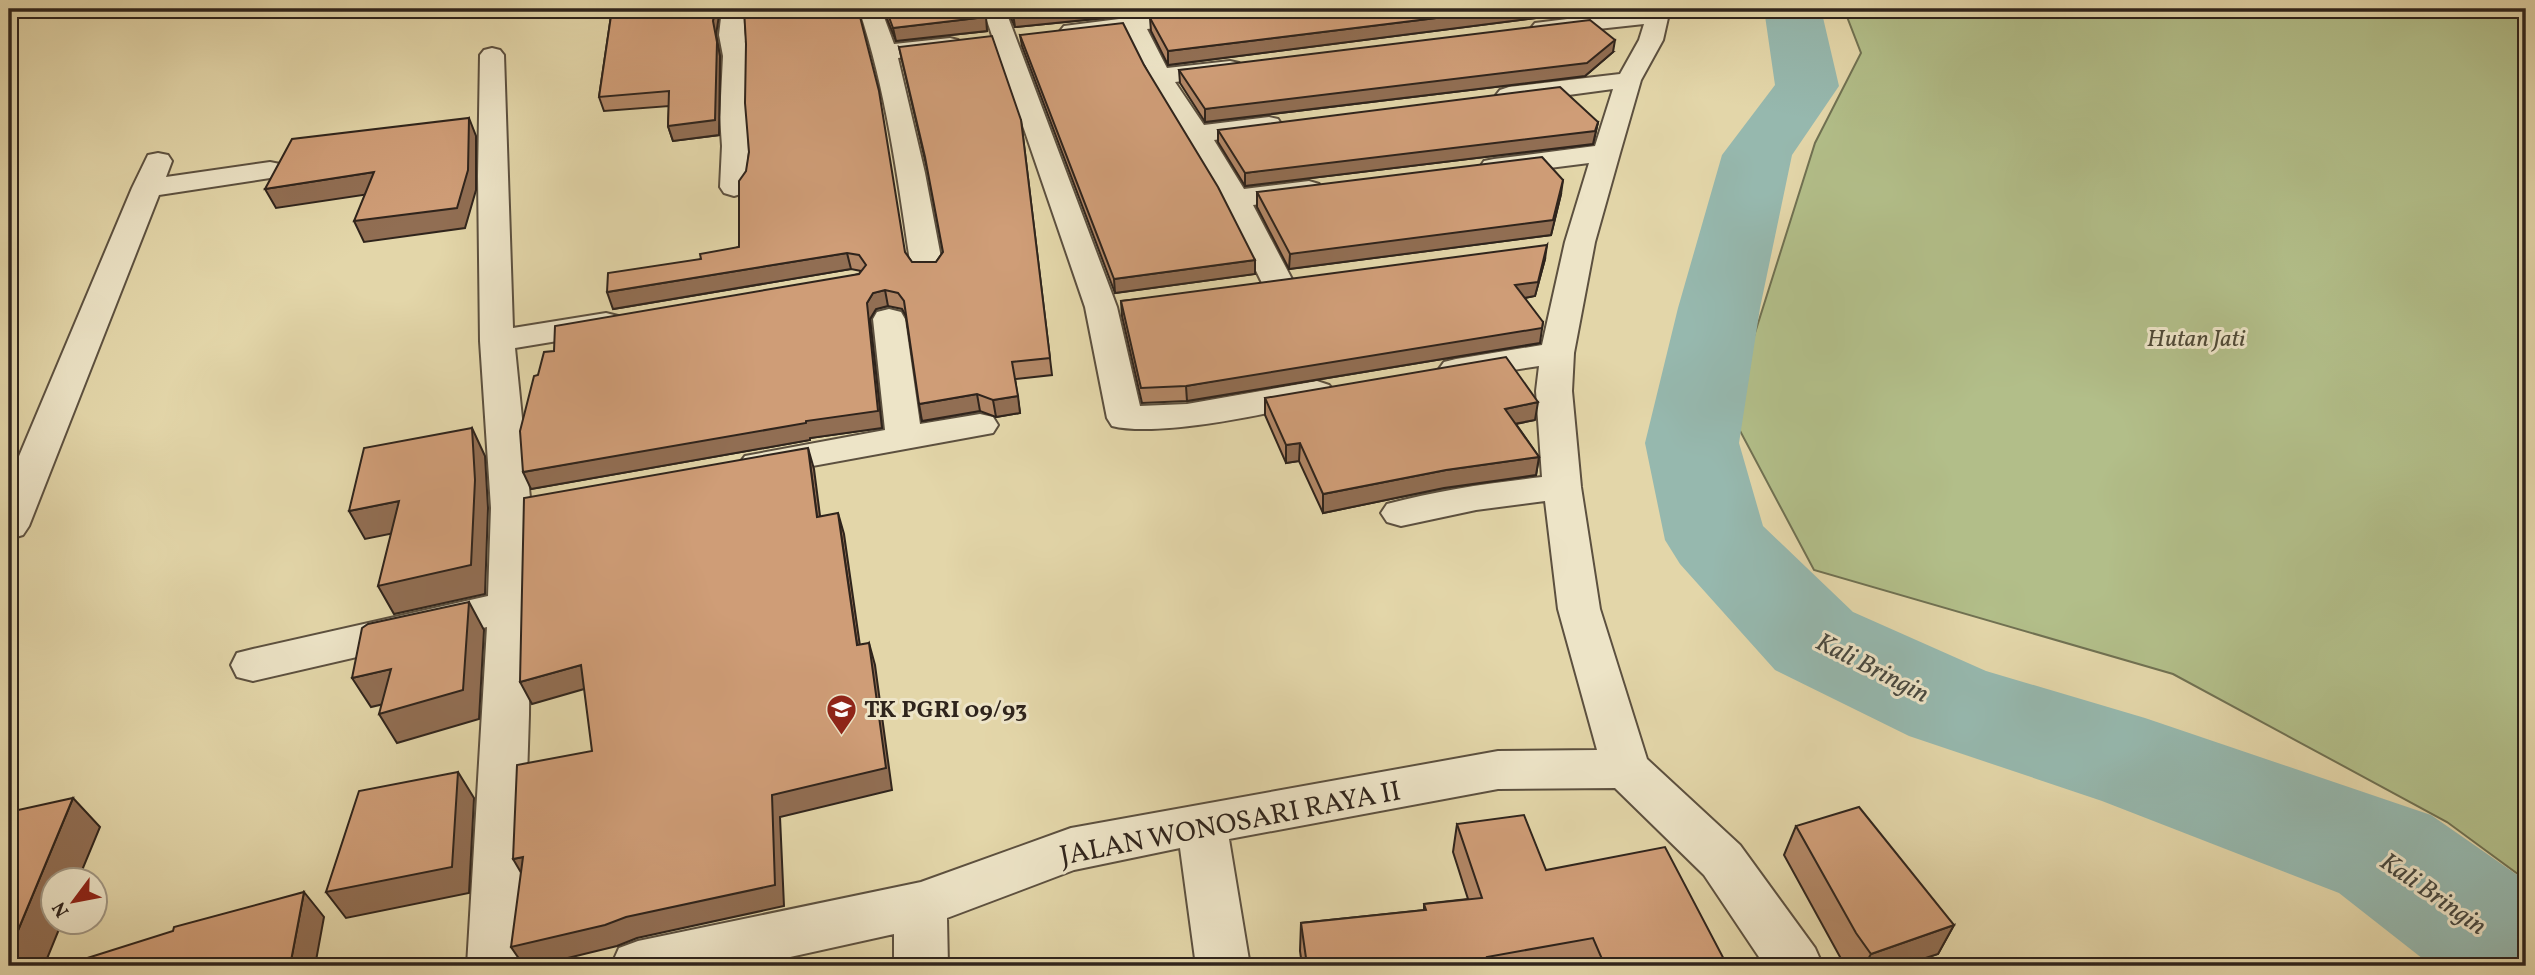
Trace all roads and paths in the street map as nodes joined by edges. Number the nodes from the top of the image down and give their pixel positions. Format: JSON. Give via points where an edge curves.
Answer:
{"nodes":[{"id":1,"x":733,"y":9,"type":"edge"},
{"id":2,"x":870,"y":9,"type":"edge"},
{"id":3,"x":994,"y":9,"type":"edge"},
{"id":4,"x":1258,"y":9,"type":"edge"},
{"id":5,"x":1658,"y":12,"type":"edge"},
{"id":6,"x":1129,"y":16,"type":"edge"},
{"id":7,"x":1526,"y":25,"type":"edge"},
{"id":8,"x":1006,"y":39,"type":"junction"},
{"id":9,"x":885,"y":52,"type":"junction"},
{"id":10,"x":492,"y":55,"type":"dead end"},
{"id":11,"x":1251,"y":65,"type":"edge"},
{"id":12,"x":1159,"y":76,"type":"junction"},
{"id":13,"x":1629,"y":80,"type":"junction"},
{"id":14,"x":1482,"y":98,"type":"edge"},
{"id":15,"x":1292,"y":122,"type":"edge"},
{"id":16,"x":1197,"y":134,"type":"junction"},
{"id":17,"x":1606,"y":153,"type":"junction"},
{"id":18,"x":270,"y":170,"type":"dead end"},
{"id":19,"x":1469,"y":170,"type":"edge"},
{"id":20,"x":734,"y":187,"type":"dead end"},
{"id":21,"x":1331,"y":187,"type":"edge"},
{"id":22,"x":1235,"y":200,"type":"junction"},
{"id":23,"x":928,"y":268,"type":"edge"},
{"id":24,"x":1278,"y":283,"type":"edge"},
{"id":25,"x":635,"y":318,"type":"edge"},
{"id":26,"x":889,"y":319,"type":"dead end"},
{"id":27,"x":497,"y":341,"type":"junction"},
{"id":28,"x":1557,"y":353,"type":"junction"},
{"id":29,"x":1424,"y":374,"type":"edge"},
{"id":30,"x":1344,"y":387,"type":"edge"},
{"id":31,"x":980,"y":425,"type":"dead end"},
{"id":32,"x":904,"y":438,"type":"junction"},
{"id":33,"x":728,"y":470,"type":"edge"},
{"id":34,"x":1562,"y":487,"type":"junction"},
{"id":35,"x":551,"y":501,"type":"edge"},
{"id":36,"x":511,"y":508,"type":"junction"},
{"id":37,"x":1401,"y":513,"type":"dead end"},
{"id":38,"x":9,"y":526,"type":"edge"},
{"id":39,"x":507,"y":607,"type":"junction"},
{"id":40,"x":253,"y":665,"type":"dead end"},
{"id":41,"x":1626,"y":769,"type":"junction"},
{"id":42,"x":1202,"y":822,"type":"junction"},
{"id":43,"x":921,"y":905,"type":"junction"},
{"id":44,"x":494,"y":966,"type":"edge"},
{"id":45,"x":638,"y":966,"type":"edge"},
{"id":46,"x":921,"y":966,"type":"edge"},
{"id":47,"x":1223,"y":966,"type":"edge"},
{"id":48,"x":1796,"y":966,"type":"edge"}],
"edges":[{"from":1,"to":20,"type":"street"},
{"from":2,"to":9,"type":"street"},
{"from":3,"to":8,"type":"street"},
{"from":4,"to":6,"type":"street"},
{"from":5,"to":7,"type":"street"},
{"from":5,"to":13,"type":"street","via":[[1651,40]]},
{"from":6,"to":8,"type":"street"},
{"from":6,"to":12,"type":"street"},
{"from":8,"to":9,"type":"street"},
{"from":8,"to":30,"type":"street","via":[[1115,305],[1125,418],[1187,415]]},
{"from":9,"to":23,"type":"street"},
{"from":10,"to":27,"type":"street"},
{"from":11,"to":12,"type":"street"},
{"from":12,"to":16,"type":"street"},
{"from":13,"to":14,"type":"street"},
{"from":13,"to":17,"type":"street"},
{"from":15,"to":16,"type":"street"},
{"from":16,"to":22,"type":"street"},
{"from":17,"to":19,"type":"street"},
{"from":17,"to":28,"type":"street","via":[[1567,244]]},
{"from":18,"to":38,"type":"street","via":[[152,174]]},
{"from":21,"to":22,"type":"street"},
{"from":22,"to":24,"type":"street"},
{"from":25,"to":27,"type":"street"},
{"from":26,"to":32,"type":"street"},
{"from":27,"to":36,"type":"street"},
{"from":28,"to":29,"type":"street"},
{"from":28,"to":34,"type":"street","via":[[1554,391]]},
{"from":31,"to":32,"type":"street"},
{"from":32,"to":33,"type":"street"},
{"from":34,"to":37,"type":"street","via":[[1476,497]]},
{"from":34,"to":41,"type":"street","via":[[1578,609]]},
{"from":35,"to":36,"type":"street"},
{"from":36,"to":39,"type":"street"},
{"from":39,"to":40,"type":"street"},
{"from":39,"to":44,"type":"street"},
{"from":41,"to":42,"type":"street","name":"JALAN WONOSARI RAYA II","via":[[1498,770]]},
{"from":41,"to":48,"type":"street","via":[[1722,860]]},
{"from":42,"to":43,"type":"street","name":"JALAN WONOSARI RAYA II","via":[[1071,849]]},
{"from":42,"to":47,"type":"street"},
{"from":43,"to":45,"type":"street","name":"JALAN WONOSARI RAYA II"},
{"from":43,"to":46,"type":"street"}]}
